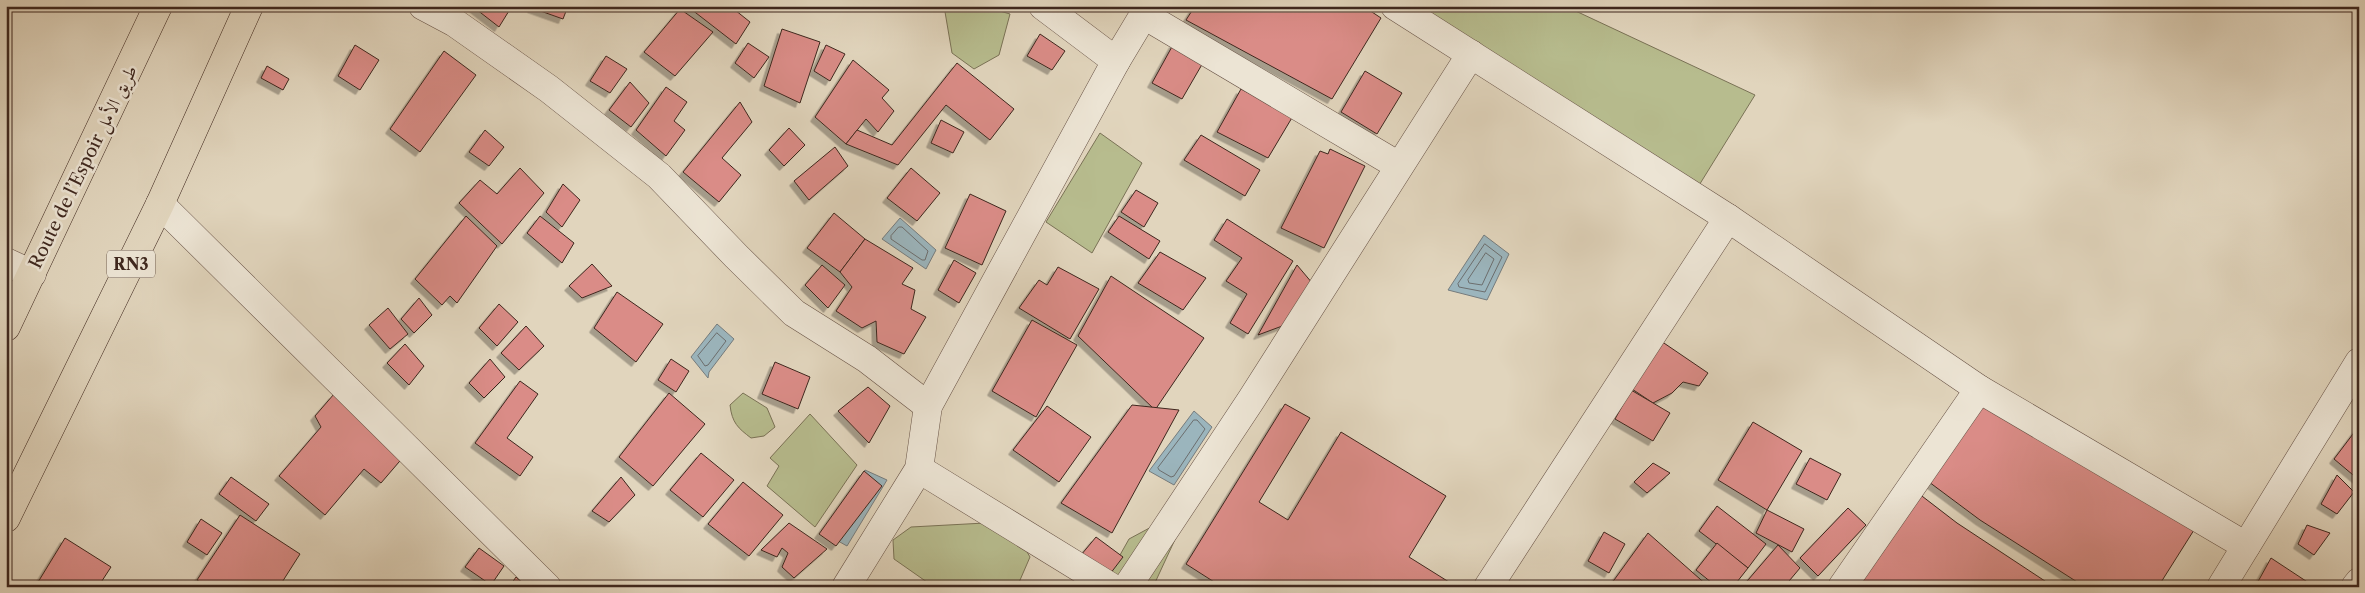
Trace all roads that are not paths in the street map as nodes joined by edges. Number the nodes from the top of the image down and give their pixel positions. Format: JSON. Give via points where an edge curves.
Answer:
{"nodes":[{"id":1,"x":158,"y":6,"type":"edge"},
{"id":2,"x":249,"y":6,"type":"edge"},
{"id":3,"x":423,"y":6,"type":"edge"},
{"id":4,"x":1043,"y":6,"type":"edge"},
{"id":5,"x":1395,"y":6,"type":"edge"},
{"id":6,"x":1146,"y":11,"type":"edge"},
{"id":7,"x":1471,"y":54,"type":"junction"},
{"id":8,"x":1116,"y":61,"type":"junction"},
{"id":9,"x":1399,"y":166,"type":"junction"},
{"id":10,"x":160,"y":204,"type":"junction"},
{"id":11,"x":1728,"y":218,"type":"junction"},
{"id":12,"x":6,"y":262,"type":"edge"},
{"id":13,"x":32,"y":274,"type":"junction"},
{"id":14,"x":6,"y":327,"type":"edge"},
{"id":15,"x":2359,"y":362,"type":"edge"},
{"id":16,"x":1979,"y":389,"type":"junction"},
{"id":17,"x":928,"y":406,"type":"junction"},
{"id":18,"x":919,"y":469,"type":"junction"},
{"id":19,"x":6,"y":518,"type":"edge"},
{"id":20,"x":2246,"y":546,"type":"junction"},
{"id":21,"x":2359,"y":582,"type":"edge"},
{"id":22,"x":1491,"y":586,"type":"edge"},
{"id":23,"x":547,"y":587,"type":"edge"},
{"id":24,"x":846,"y":587,"type":"edge"},
{"id":25,"x":1112,"y":587,"type":"edge"},
{"id":26,"x":1128,"y":587,"type":"edge"},
{"id":27,"x":1842,"y":587,"type":"edge"},
{"id":28,"x":2221,"y":587,"type":"edge"},
{"id":29,"x":2355,"y":587,"type":"edge"}],
"edges":[{"from":1,"to":13,"type":"highway","name":"Route de l’Espoir طريق الأمل"},
{"from":2,"to":10,"type":"highway","number":"RN3"},
{"from":3,"to":17,"type":"street","via":[[454,23],[549,89],[660,176],[794,313],[867,360]]},
{"from":4,"to":8,"type":"street"},
{"from":5,"to":7,"type":"street"},
{"from":6,"to":8,"type":"street"},
{"from":6,"to":9,"type":"street"},
{"from":7,"to":9,"type":"street"},
{"from":7,"to":11,"type":"street"},
{"from":8,"to":17,"type":"street"},
{"from":9,"to":26,"type":"street"},
{"from":10,"to":19,"type":"highway","number":"RN3"},
{"from":10,"to":23,"type":"street"},
{"from":11,"to":16,"type":"street"},
{"from":11,"to":22,"type":"street"},
{"from":12,"to":13,"type":"street"},
{"from":13,"to":14,"type":"highway","name":"Route de l’Espoir طريق الأمل"},
{"from":15,"to":20,"type":"street"},
{"from":16,"to":20,"type":"street"},
{"from":16,"to":27,"type":"street"},
{"from":17,"to":18,"type":"street"},
{"from":18,"to":24,"type":"street"},
{"from":18,"to":25,"type":"street"},
{"from":20,"to":28,"type":"street"},
{"from":21,"to":29,"type":"street"}]}
